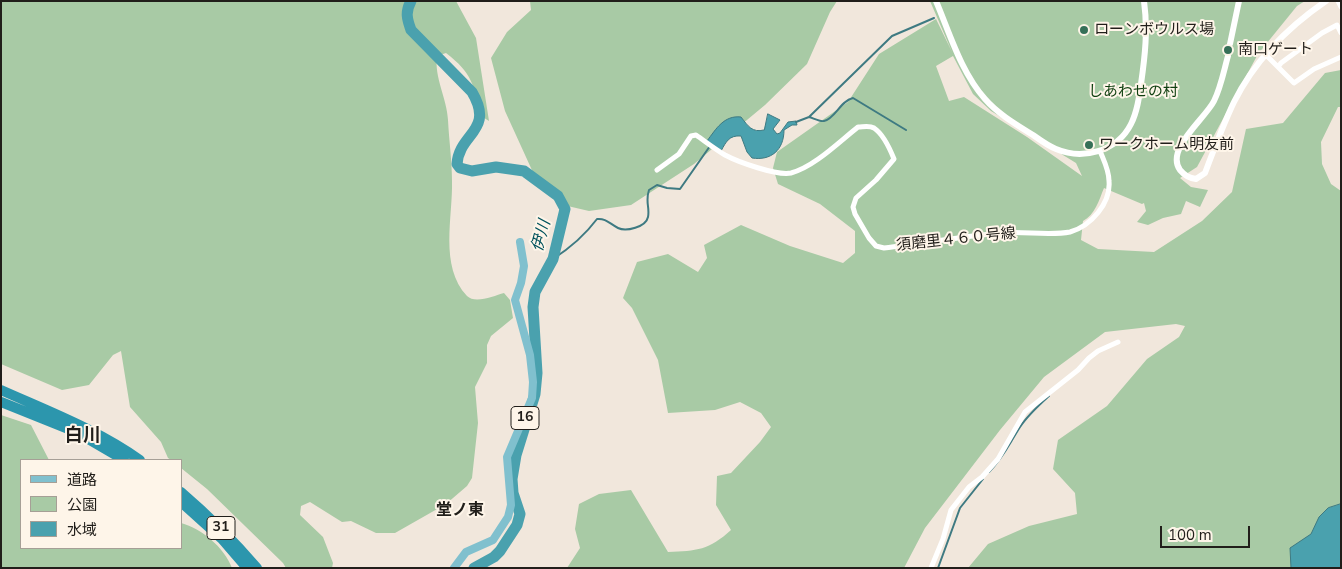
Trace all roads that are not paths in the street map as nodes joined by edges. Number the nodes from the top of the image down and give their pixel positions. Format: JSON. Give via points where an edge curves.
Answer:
{"nodes":[{"id":1,"x":936,"y":1,"type":"edge"},
{"id":2,"x":1144,"y":1,"type":"edge"},
{"id":3,"x":1239,"y":1,"type":"edge"},
{"id":4,"x":1326,"y":1,"type":"edge"},
{"id":5,"x":1338,"y":1,"type":"edge"},
{"id":6,"x":1341,"y":7,"type":"edge"},
{"id":7,"x":1341,"y":33,"type":"edge"},
{"id":8,"x":1230,"y":44,"type":"dead end"},
{"id":9,"x":1266,"y":55,"type":"junction"},
{"id":10,"x":1228,"y":56,"type":"dead end"},
{"id":11,"x":1341,"y":58,"type":"edge"},
{"id":12,"x":1278,"y":67,"type":"junction"},
{"id":13,"x":1100,"y":151,"type":"junction"},
{"id":14,"x":657,"y":170,"type":"dead end"},
{"id":15,"x":520,"y":242,"type":"dead end"},
{"id":16,"x":1118,"y":342,"type":"dead end"},
{"id":17,"x":3,"y":390,"type":"edge"},
{"id":18,"x":1,"y":402,"type":"edge"},
{"id":19,"x":122,"y":459,"type":"edge"},
{"id":20,"x":138,"y":459,"type":"edge"},
{"id":21,"x":182,"y":493,"type":"edge"},
{"id":22,"x":182,"y":503,"type":"edge"},
{"id":23,"x":455,"y":567,"type":"edge"},
{"id":24,"x":247,"y":568,"type":"edge"},
{"id":25,"x":257,"y":568,"type":"edge"},
{"id":26,"x":931,"y":568,"type":"edge"}],
"edges":[{"from":1,"to":13,"type":"street","via":[[966,72],[998,112],[1054,149],[1079,154]]},
{"from":2,"to":13,"type":"street","via":[[1146,47],[1135,115],[1121,137]]},
{"from":3,"to":8,"type":"street"},
{"from":4,"to":9,"type":"street","via":[[1291,28]]},
{"from":5,"to":6,"type":"street"},
{"from":7,"to":12,"type":"street","via":[[1337,25]]},
{"from":9,"to":10,"type":"street","via":[[1235,100],[1204,173],[1196,179],[1188,178],[1179,169],[1176,154],[1180,144],[1214,101]]},
{"from":9,"to":12,"type":"street"},
{"from":11,"to":12,"type":"street","via":[[1314,69],[1294,83]]},
{"from":13,"to":14,"type":"street","name":"須磨里４６０号線","via":[[1109,180],[1106,197],[1092,220],[1080,228],[1063,233],[1000,233],[884,248],[876,246],[869,238],[854,207],[856,198],[894,159],[890,147],[875,129],[867,126],[858,128],[802,169],[790,173],[734,160],[696,135],[691,136],[679,154]]},
{"from":15,"to":23,"type":"main road","number":"16","via":[[524,266],[515,300],[530,355],[533,382],[532,398],[507,457],[511,505],[508,517],[493,540],[466,552]]},
{"from":16,"to":26,"type":"street","via":[[1098,351],[1025,412],[998,459],[951,510]]},
{"from":17,"to":20,"type":"highway","via":[[104,438]]},
{"from":18,"to":19,"type":"highway","via":[[76,432]]},
{"from":21,"to":25,"type":"highway","number":"31","via":[[207,514]]},
{"from":22,"to":24,"type":"highway","number":"31","via":[[222,539]]}]}
